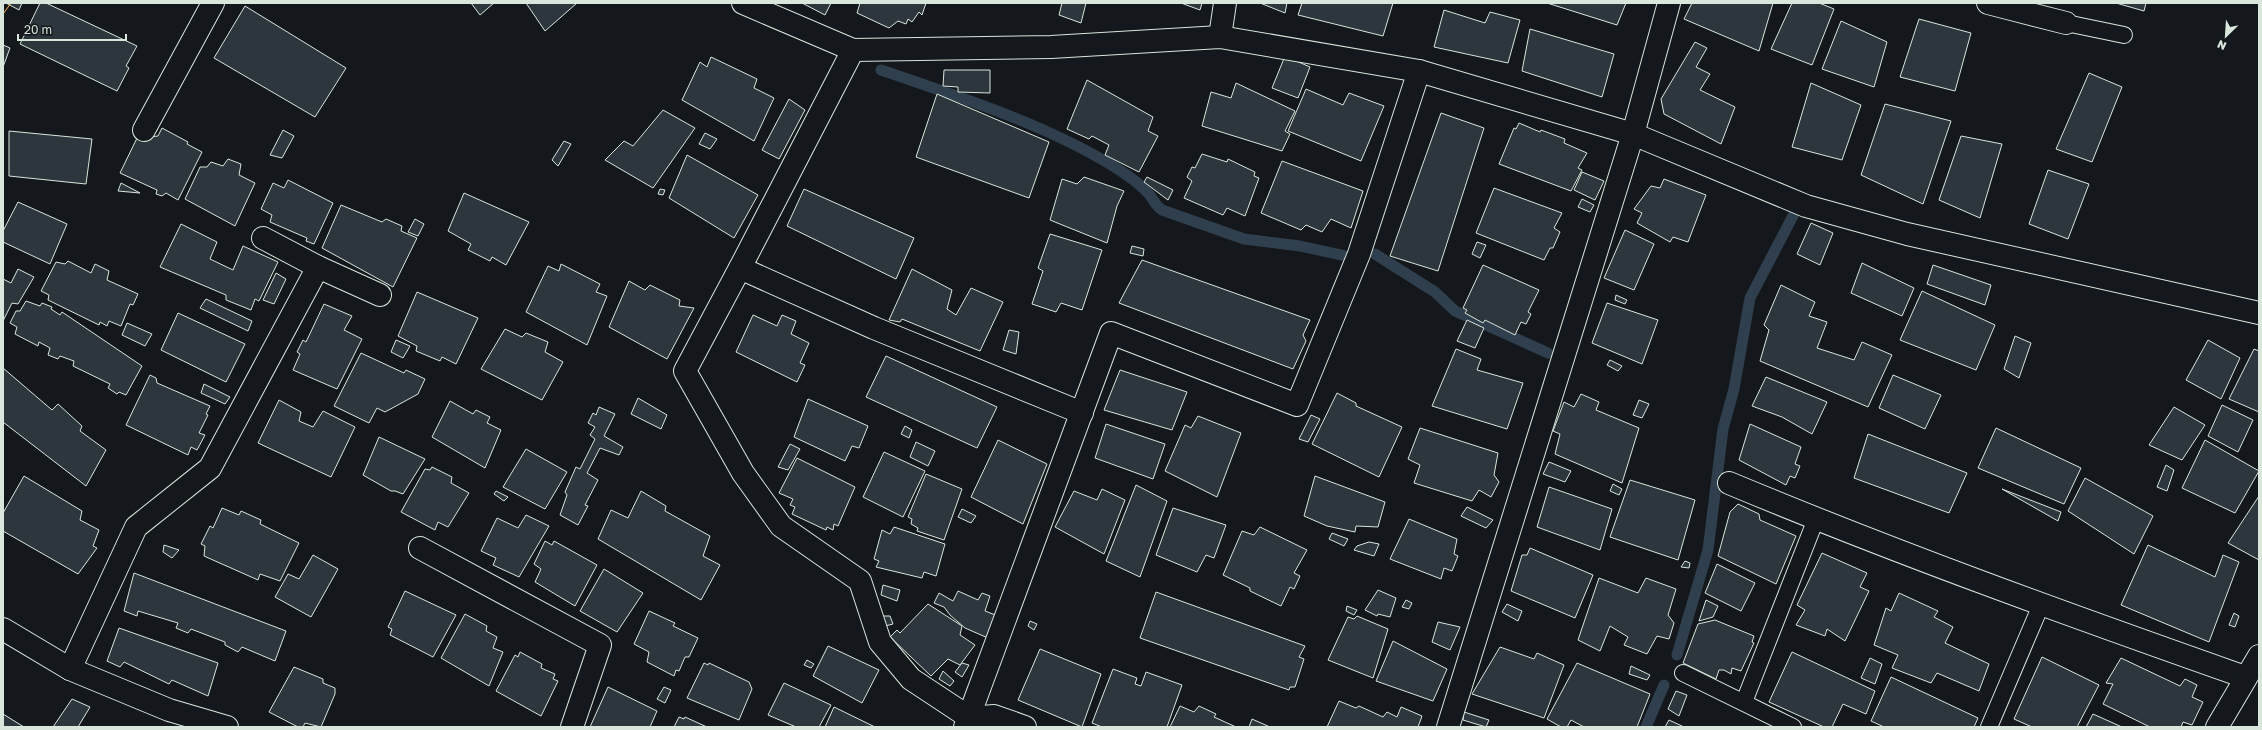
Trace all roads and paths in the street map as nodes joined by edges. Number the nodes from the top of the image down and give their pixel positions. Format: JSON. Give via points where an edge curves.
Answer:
{"nodes":[{"id":1,"x":213,"y":3,"type":"edge"},
{"id":2,"x":743,"y":3,"type":"edge"},
{"id":3,"x":1225,"y":3,"type":"edge"},
{"id":4,"x":1669,"y":3,"type":"edge"},
{"id":5,"x":1988,"y":3,"type":"edge"},
{"id":6,"x":2066,"y":23,"type":"joint"},
{"id":7,"x":2124,"y":35,"type":"dead end"},
{"id":8,"x":1220,"y":37,"type":"junction"},
{"id":9,"x":853,"y":50,"type":"junction"},
{"id":10,"x":1419,"y":71,"type":"junction"},
{"id":11,"x":144,"y":130,"type":"dead end"},
{"id":12,"x":1633,"y":134,"type":"junction"},
{"id":13,"x":263,"y":238,"type":"dead end"},
{"id":14,"x":318,"y":267,"type":"junction"},
{"id":15,"x":740,"y":268,"type":"junction"},
{"id":16,"x":380,"y":295,"type":"dead end"},
{"id":17,"x":2259,"y":313,"type":"edge"},
{"id":18,"x":1082,"y":413,"type":"junction"},
{"id":19,"x":1729,"y":484,"type":"dead end"},
{"id":20,"x":1816,"y":519,"type":"junction"},
{"id":21,"x":420,"y":548,"type":"dead end"},
{"id":22,"x":2041,"y":605,"type":"junction"},
{"id":23,"x":3,"y":629,"type":"edge"},
{"id":24,"x":2259,"y":656,"type":"edge"},
{"id":25,"x":70,"y":669,"type":"junction"},
{"id":26,"x":1682,"y":673,"type":"dead end"},
{"id":27,"x":2245,"y":677,"type":"junction"},
{"id":28,"x":1744,"y":702,"type":"junction"},
{"id":29,"x":967,"y":722,"type":"edge"},
{"id":30,"x":225,"y":727,"type":"edge"},
{"id":31,"x":572,"y":727,"type":"edge"},
{"id":32,"x":1025,"y":727,"type":"edge"},
{"id":33,"x":1448,"y":727,"type":"edge"},
{"id":34,"x":1793,"y":727,"type":"edge"},
{"id":35,"x":1989,"y":727,"type":"edge"},
{"id":36,"x":2217,"y":727,"type":"edge"}],
"edges":[{"from":1,"to":11,"type":"street"},
{"from":2,"to":9,"type":"street"},
{"from":3,"to":8,"type":"street"},
{"from":4,"to":12,"type":"street"},
{"from":5,"to":6,"type":"street"},
{"from":6,"to":7,"type":"lane"},
{"from":8,"to":9,"type":"street","via":[[1051,47]]},
{"from":8,"to":10,"type":"street"},
{"from":9,"to":15,"type":"street"},
{"from":10,"to":12,"type":"street"},
{"from":10,"to":18,"type":"street","via":[[1359,254],[1296,405],[1111,333]]},
{"from":12,"to":17,"type":"street","via":[[1806,206],[1907,234]]},
{"from":12,"to":33,"type":"street"},
{"from":13,"to":14,"type":"street"},
{"from":14,"to":16,"type":"street"},
{"from":14,"to":25,"type":"street","via":[[210,468],[136,526]]},
{"from":15,"to":18,"type":"street","via":[[874,328]]},
{"from":15,"to":29,"type":"street","via":[[685,371],[743,473],[781,526],[860,581],[880,642],[912,679]]},
{"from":18,"to":29,"type":"street"},
{"from":19,"to":20,"type":"street"},
{"from":20,"to":22,"type":"street"},
{"from":20,"to":28,"type":"lane"},
{"from":21,"to":31,"type":"street","via":[[600,645]]},
{"from":22,"to":27,"type":"street"},
{"from":22,"to":35,"type":"lane"},
{"from":23,"to":25,"type":"street"},
{"from":24,"to":27,"type":"street"},
{"from":25,"to":30,"type":"street","via":[[169,710]]},
{"from":26,"to":28,"type":"lane"},
{"from":27,"to":36,"type":"street"},
{"from":28,"to":34,"type":"lane"},
{"from":29,"to":32,"type":"street","via":[[994,716]]}]}
